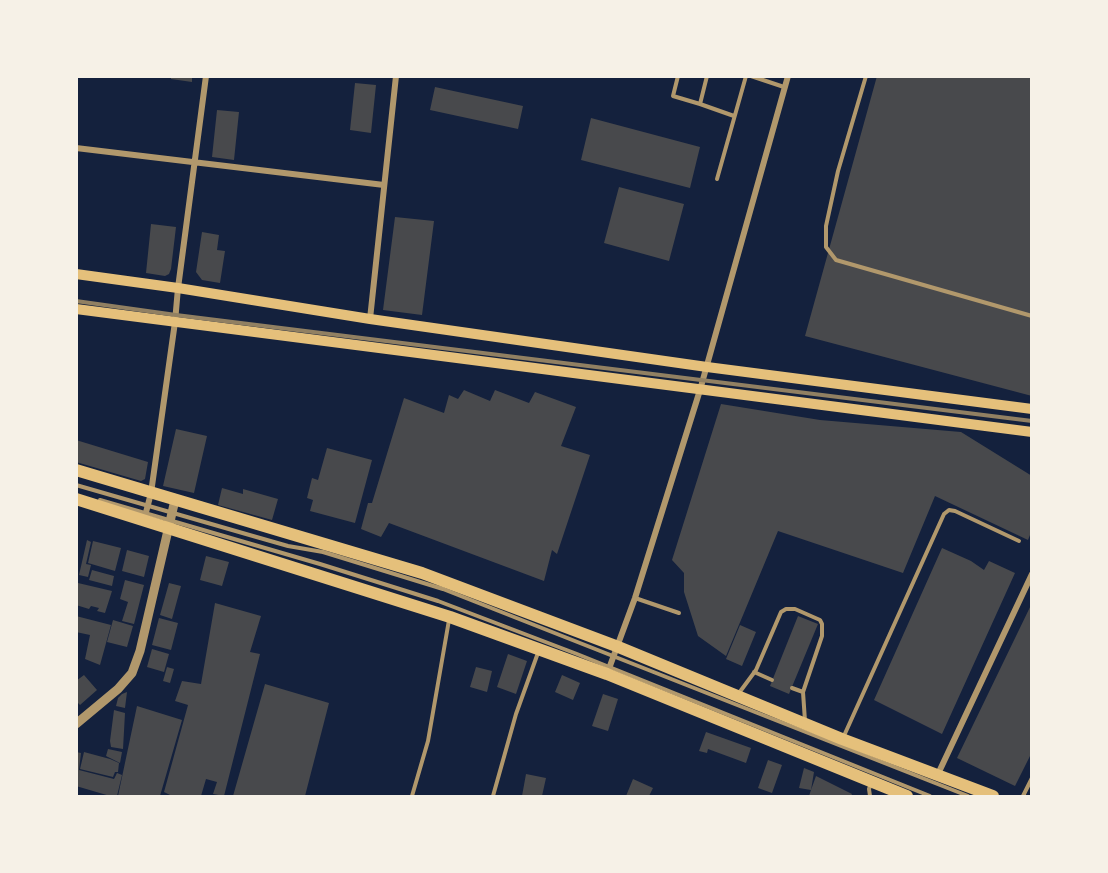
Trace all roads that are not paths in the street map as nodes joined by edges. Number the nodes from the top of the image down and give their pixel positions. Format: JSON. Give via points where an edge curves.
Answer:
{"nodes":[{"id":1,"x":206,"y":76,"type":"edge"},
{"id":2,"x":396,"y":76,"type":"edge"},
{"id":3,"x":678,"y":76,"type":"edge"},
{"id":4,"x":707,"y":76,"type":"edge"},
{"id":5,"x":746,"y":76,"type":"edge"},
{"id":6,"x":751,"y":76,"type":"edge"},
{"id":7,"x":788,"y":76,"type":"edge"},
{"id":8,"x":866,"y":76,"type":"edge"},
{"id":9,"x":785,"y":87,"type":"junction"},
{"id":10,"x":700,"y":104,"type":"junction"},
{"id":11,"x":734,"y":116,"type":"junction"},
{"id":12,"x":76,"y":148,"type":"edge"},
{"id":13,"x":195,"y":164,"type":"junction"},
{"id":14,"x":717,"y":178,"type":"dead end"},
{"id":15,"x":384,"y":185,"type":"junction"},
{"id":16,"x":76,"y":274,"type":"edge"},
{"id":17,"x":178,"y":288,"type":"junction"},
{"id":18,"x":76,"y":309,"type":"edge"},
{"id":19,"x":1032,"y":316,"type":"edge"},
{"id":20,"x":370,"y":319,"type":"junction"},
{"id":21,"x":176,"y":322,"type":"junction"},
{"id":22,"x":707,"y":367,"type":"junction"},
{"id":23,"x":700,"y":390,"type":"junction"},
{"id":24,"x":1032,"y":409,"type":"edge"},
{"id":25,"x":1032,"y":432,"type":"edge"},
{"id":26,"x":76,"y":470,"type":"edge"},
{"id":27,"x":76,"y":485,"type":"edge"},
{"id":28,"x":76,"y":494,"type":"edge"},
{"id":29,"x":76,"y":499,"type":"edge"},
{"id":30,"x":149,"y":499,"type":"junction"},
{"id":31,"x":174,"y":506,"type":"junction"},
{"id":32,"x":145,"y":517,"type":"junction"},
{"id":33,"x":169,"y":525,"type":"junction"},
{"id":34,"x":1019,"y":541,"type":"dead end"},
{"id":35,"x":1032,"y":574,"type":"edge"},
{"id":36,"x":635,"y":598,"type":"junction"},
{"id":37,"x":679,"y":613,"type":"dead end"},
{"id":38,"x":450,"y":617,"type":"junction"},
{"id":39,"x":539,"y":650,"type":"junction"},
{"id":40,"x":615,"y":651,"type":"junction"},
{"id":41,"x":608,"y":671,"type":"junction"},
{"id":42,"x":754,"y":672,"type":"junction"},
{"id":43,"x":772,"y":680,"type":"dead end"},
{"id":44,"x":792,"y":688,"type":"dead end"},
{"id":45,"x":803,"y":692,"type":"junction"},
{"id":46,"x":736,"y":696,"type":"junction"},
{"id":47,"x":76,"y":724,"type":"edge"},
{"id":48,"x":806,"y":724,"type":"junction"},
{"id":49,"x":842,"y":739,"type":"junction"},
{"id":50,"x":938,"y":774,"type":"junction"},
{"id":51,"x":1032,"y":778,"type":"edge"},
{"id":52,"x":872,"y":783,"type":"junction"},
{"id":53,"x":891,"y":794,"type":"edge"},
{"id":54,"x":412,"y":796,"type":"edge"},
{"id":55,"x":493,"y":796,"type":"edge"},
{"id":56,"x":870,"y":796,"type":"edge"},
{"id":57,"x":907,"y":796,"type":"edge"},
{"id":58,"x":930,"y":796,"type":"edge"},
{"id":59,"x":968,"y":796,"type":"edge"},
{"id":60,"x":993,"y":796,"type":"edge"},
{"id":61,"x":1023,"y":796,"type":"edge"}],
"edges":[{"from":1,"to":13,"type":"street"},
{"from":2,"to":15,"type":"street"},
{"from":3,"to":10,"type":"lane","via":[[673,96]]},
{"from":4,"to":10,"type":"lane"},
{"from":5,"to":11,"type":"lane"},
{"from":6,"to":9,"type":"lane"},
{"from":7,"to":9,"type":"street"},
{"from":8,"to":19,"type":"lane","via":[[838,171],[826,226],[826,247],[836,260]]},
{"from":9,"to":22,"type":"street"},
{"from":10,"to":11,"type":"lane"},
{"from":11,"to":14,"type":"lane"},
{"from":12,"to":13,"type":"street"},
{"from":13,"to":15,"type":"street"},
{"from":13,"to":17,"type":"street"},
{"from":15,"to":20,"type":"street"},
{"from":16,"to":17,"type":"main road"},
{"from":17,"to":20,"type":"main road"},
{"from":17,"to":21,"type":"street"},
{"from":18,"to":21,"type":"main road"},
{"from":20,"to":22,"type":"main road"},
{"from":21,"to":23,"type":"main road"},
{"from":21,"to":30,"type":"street"},
{"from":22,"to":23,"type":"street"},
{"from":22,"to":24,"type":"main road"},
{"from":23,"to":25,"type":"main road"},
{"from":23,"to":36,"type":"street"},
{"from":26,"to":30,"type":"main road"},
{"from":27,"to":30,"type":"lane"},
{"from":28,"to":32,"type":"lane"},
{"from":29,"to":32,"type":"main road"},
{"from":30,"to":31,"type":"main road"},
{"from":30,"to":32,"type":"street"},
{"from":31,"to":33,"type":"street"},
{"from":31,"to":40,"type":"main road","via":[[422,573]]},
{"from":32,"to":33,"type":"main road"},
{"from":33,"to":38,"type":"main road"},
{"from":33,"to":41,"type":"lane","via":[[320,564],[438,601]]},
{"from":33,"to":47,"type":"street","via":[[132,673]]},
{"from":34,"to":49,"type":"lane","via":[[955,511],[944,514]]},
{"from":35,"to":50,"type":"street"},
{"from":36,"to":37,"type":"lane"},
{"from":36,"to":40,"type":"street"},
{"from":38,"to":39,"type":"main road"},
{"from":38,"to":54,"type":"lane","via":[[428,741]]},
{"from":39,"to":41,"type":"main road"},
{"from":39,"to":55,"type":"lane"},
{"from":40,"to":41,"type":"street"},
{"from":40,"to":46,"type":"main road"},
{"from":40,"to":59,"type":"lane"},
{"from":41,"to":52,"type":"main road"},
{"from":41,"to":58,"type":"lane"},
{"from":42,"to":43,"type":"lane"},
{"from":42,"to":45,"type":"lane","via":[[781,612],[795,609],[822,624],[822,636]]},
{"from":42,"to":46,"type":"lane"},
{"from":44,"to":45,"type":"lane"},
{"from":45,"to":48,"type":"lane"},
{"from":46,"to":48,"type":"main road"},
{"from":48,"to":49,"type":"main road"},
{"from":49,"to":50,"type":"main road"},
{"from":50,"to":60,"type":"main road"},
{"from":51,"to":61,"type":"lane"},
{"from":52,"to":53,"type":"main road"},
{"from":52,"to":56,"type":"lane"},
{"from":53,"to":57,"type":"main road"}]}
